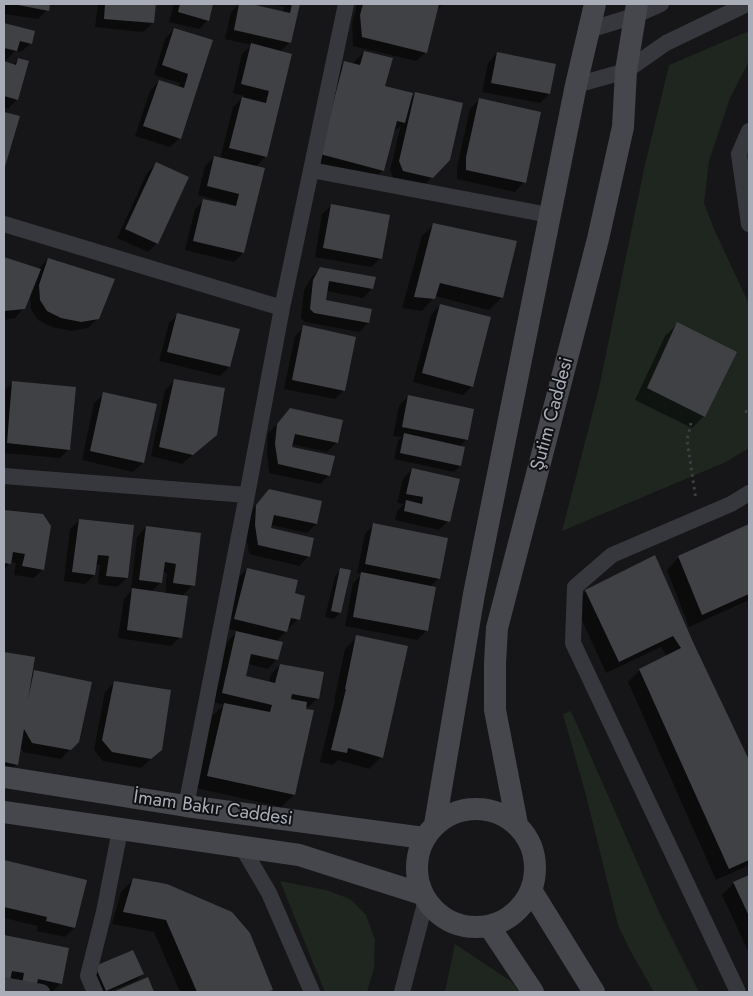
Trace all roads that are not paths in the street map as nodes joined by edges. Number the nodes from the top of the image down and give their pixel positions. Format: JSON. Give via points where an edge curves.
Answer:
{"nodes":[{"id":1,"x":346,"y":4,"type":"edge"},
{"id":2,"x":595,"y":4,"type":"edge"},
{"id":3,"x":660,"y":4,"type":"edge"},
{"id":4,"x":747,"y":4,"type":"edge"},
{"id":5,"x":635,"y":10,"type":"edge"},
{"id":6,"x":589,"y":30,"type":"junction"},
{"id":7,"x":626,"y":71,"type":"junction"},
{"id":8,"x":576,"y":85,"type":"junction"},
{"id":9,"x":749,"y":131,"type":"edge"},
{"id":10,"x":311,"y":170,"type":"junction"},
{"id":11,"x":550,"y":215,"type":"junction"},
{"id":12,"x":4,"y":224,"type":"edge"},
{"id":13,"x":749,"y":224,"type":"edge"},
{"id":14,"x":282,"y":308,"type":"junction"},
{"id":15,"x":4,"y":476,"type":"edge"},
{"id":16,"x":749,"y":493,"type":"edge"},
{"id":17,"x":247,"y":494,"type":"junction"},
{"id":18,"x":4,"y":777,"type":"edge"},
{"id":19,"x":186,"y":806,"type":"junction"},
{"id":20,"x":4,"y":812,"type":"edge"},
{"id":21,"x":516,"y":824,"type":"junction"},
{"id":22,"x":120,"y":830,"type":"junction"},
{"id":23,"x":429,"y":830,"type":"junction"},
{"id":24,"x":242,"y":848,"type":"junction"},
{"id":25,"x":532,"y":890,"type":"junction"},
{"id":26,"x":424,"y":897,"type":"junction"},
{"id":27,"x":490,"y":926,"type":"junction"},
{"id":28,"x":4,"y":985,"type":"edge"},
{"id":29,"x":42,"y":992,"type":"edge"},
{"id":30,"x":96,"y":992,"type":"edge"},
{"id":31,"x":312,"y":992,"type":"edge"},
{"id":32,"x":402,"y":992,"type":"edge"},
{"id":33,"x":533,"y":992,"type":"edge"},
{"id":34,"x":594,"y":992,"type":"edge"},
{"id":35,"x":738,"y":992,"type":"edge"}],
"edges":[{"from":1,"to":10,"type":"street"},
{"from":2,"to":6,"type":"main road","name":"Şutim Caddesi"},
{"from":3,"to":5,"type":"street"},
{"from":4,"to":7,"type":"street","via":[[666,43]]},
{"from":5,"to":6,"type":"street"},
{"from":5,"to":7,"type":"main road","name":"Şutim Caddesi"},
{"from":6,"to":8,"type":"main road","name":"Şutim Caddesi"},
{"from":7,"to":8,"type":"street"},
{"from":7,"to":21,"type":"main road","name":"Şutim Caddesi","via":[[623,127],[598,239],[497,628],[495,710]]},
{"from":8,"to":11,"type":"main road","name":"Şutim Caddesi"},
{"from":9,"to":13,"type":"street","via":[[739,154]]},
{"from":10,"to":11,"type":"street"},
{"from":10,"to":14,"type":"street"},
{"from":11,"to":23,"type":"main road","name":"Şutim Caddesi"},
{"from":12,"to":14,"type":"street"},
{"from":14,"to":17,"type":"street"},
{"from":15,"to":17,"type":"street"},
{"from":16,"to":35,"type":"street","via":[[731,504],[612,555],[575,587],[573,643]]},
{"from":17,"to":19,"type":"street"},
{"from":18,"to":19,"type":"main road","name":"İmam Bakır Caddesi"},
{"from":19,"to":23,"type":"main road","name":"İmam Bakır Caddesi"},
{"from":20,"to":22,"type":"main road"},
{"from":21,"to":23,"type":"main road","via":[[485,808],[467,808],[450,814]]},
{"from":21,"to":25,"type":"main road","via":[[528,838],[534,854]]},
{"from":22,"to":24,"type":"main road"},
{"from":22,"to":30,"type":"street","via":[[88,976]]},
{"from":23,"to":26,"type":"main road","via":[[418,851],[416,866]]},
{"from":24,"to":26,"type":"main road","via":[[299,855]]},
{"from":24,"to":31,"type":"street","via":[[269,893]]},
{"from":25,"to":27,"type":"main road","via":[[522,906]]},
{"from":25,"to":34,"type":"main road"},
{"from":26,"to":27,"type":"main road","via":[[438,913],[454,923],[471,927]]},
{"from":26,"to":32,"type":"street"},
{"from":27,"to":33,"type":"main road"},
{"from":28,"to":29,"type":"street"}]}
